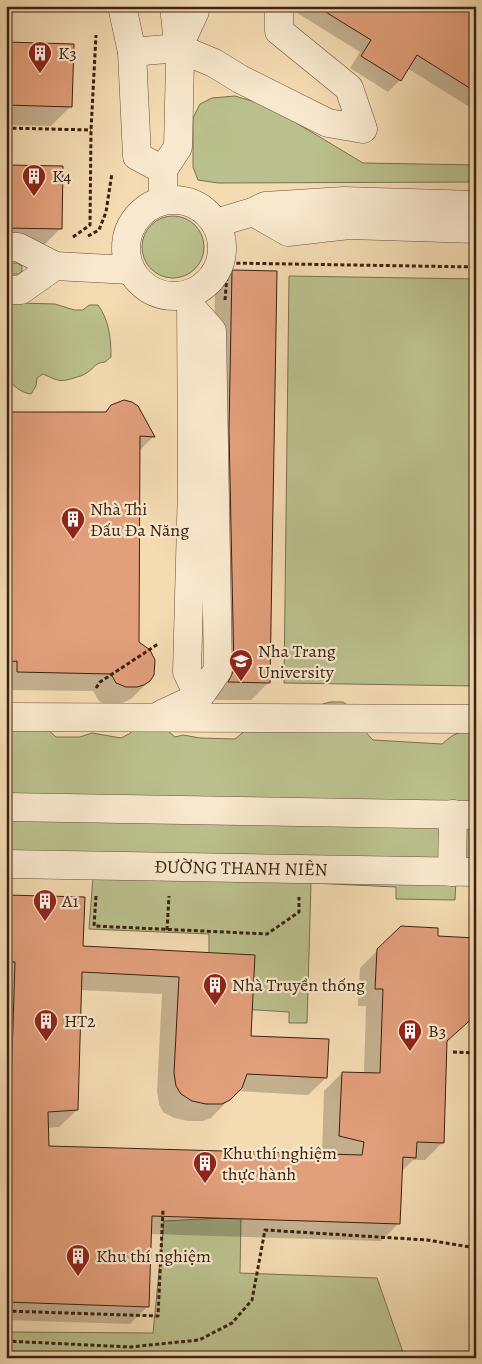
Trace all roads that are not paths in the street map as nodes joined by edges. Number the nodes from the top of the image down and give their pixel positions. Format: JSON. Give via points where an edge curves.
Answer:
{"nodes":[{"id":1,"x":122,"y":6,"type":"edge"},
{"id":2,"x":174,"y":6,"type":"edge"},
{"id":3,"x":194,"y":6,"type":"edge"},
{"id":4,"x":279,"y":11,"type":"dead end"},
{"id":5,"x":178,"y":48,"type":"junction"},
{"id":6,"x":132,"y":52,"type":"junction"},
{"id":7,"x":163,"y":170,"type":"junction"},
{"id":8,"x":164,"y":200,"type":"junction"},
{"id":9,"x":476,"y":205,"type":"edge"},
{"id":10,"x":253,"y":212,"type":"junction"},
{"id":11,"x":216,"y":223,"type":"junction"},
{"id":12,"x":476,"y":229,"type":"edge"},
{"id":13,"x":6,"y":247,"type":"edge"},
{"id":14,"x":55,"y":266,"type":"junction"},
{"id":15,"x":130,"y":270,"type":"junction"},
{"id":16,"x":6,"y":290,"type":"edge"},
{"id":17,"x":191,"y":300,"type":"junction"},
{"id":18,"x":6,"y":717,"type":"edge"},
{"id":19,"x":153,"y":718,"type":"junction"},
{"id":20,"x":476,"y":719,"type":"edge"},
{"id":21,"x":6,"y":806,"type":"edge"},
{"id":22,"x":464,"y":814,"type":"edge"},
{"id":23,"x":6,"y":864,"type":"edge"},
{"id":24,"x":464,"y":872,"type":"edge"}],
"edges":[{"from":1,"to":6,"type":"lane"},
{"from":2,"to":5,"type":"lane"},
{"from":3,"to":5,"type":"lane","via":[[195,11]]},
{"from":4,"to":5,"type":"lane","via":[[279,31],[349,88],[362,129],[328,123]]},
{"from":5,"to":6,"type":"lane"},
{"from":5,"to":7,"type":"lane","via":[[178,148]]},
{"from":6,"to":7,"type":"lane","via":[[137,156]]},
{"from":7,"to":8,"type":"lane"},
{"from":8,"to":11,"type":"lane","via":[[185,201],[200,207]]},
{"from":8,"to":15,"type":"lane","via":[[148,206],[136,217],[126,235]]},
{"from":9,"to":10,"type":"lane","via":[[344,201],[265,206]]},
{"from":10,"to":11,"type":"lane"},
{"from":10,"to":12,"type":"lane","via":[[288,232],[349,225]]},
{"from":11,"to":17,"type":"lane","via":[[223,246],[218,269]]},
{"from":13,"to":14,"type":"lane","via":[[18,247]]},
{"from":14,"to":15,"type":"lane"},
{"from":14,"to":16,"type":"lane","via":[[21,290]]},
{"from":15,"to":17,"type":"lane","via":[[141,284],[162,295]]},
{"from":17,"to":19,"type":"lane","via":[[212,331],[203,487],[218,670],[200,697]]},
{"from":18,"to":19,"type":"lane"},
{"from":19,"to":20,"type":"lane"},
{"from":21,"to":22,"type":"lane"},
{"from":22,"to":24,"type":"lane"},
{"from":23,"to":24,"type":"lane","name":"ĐƯỜNG THANH NIÊN"}]}
